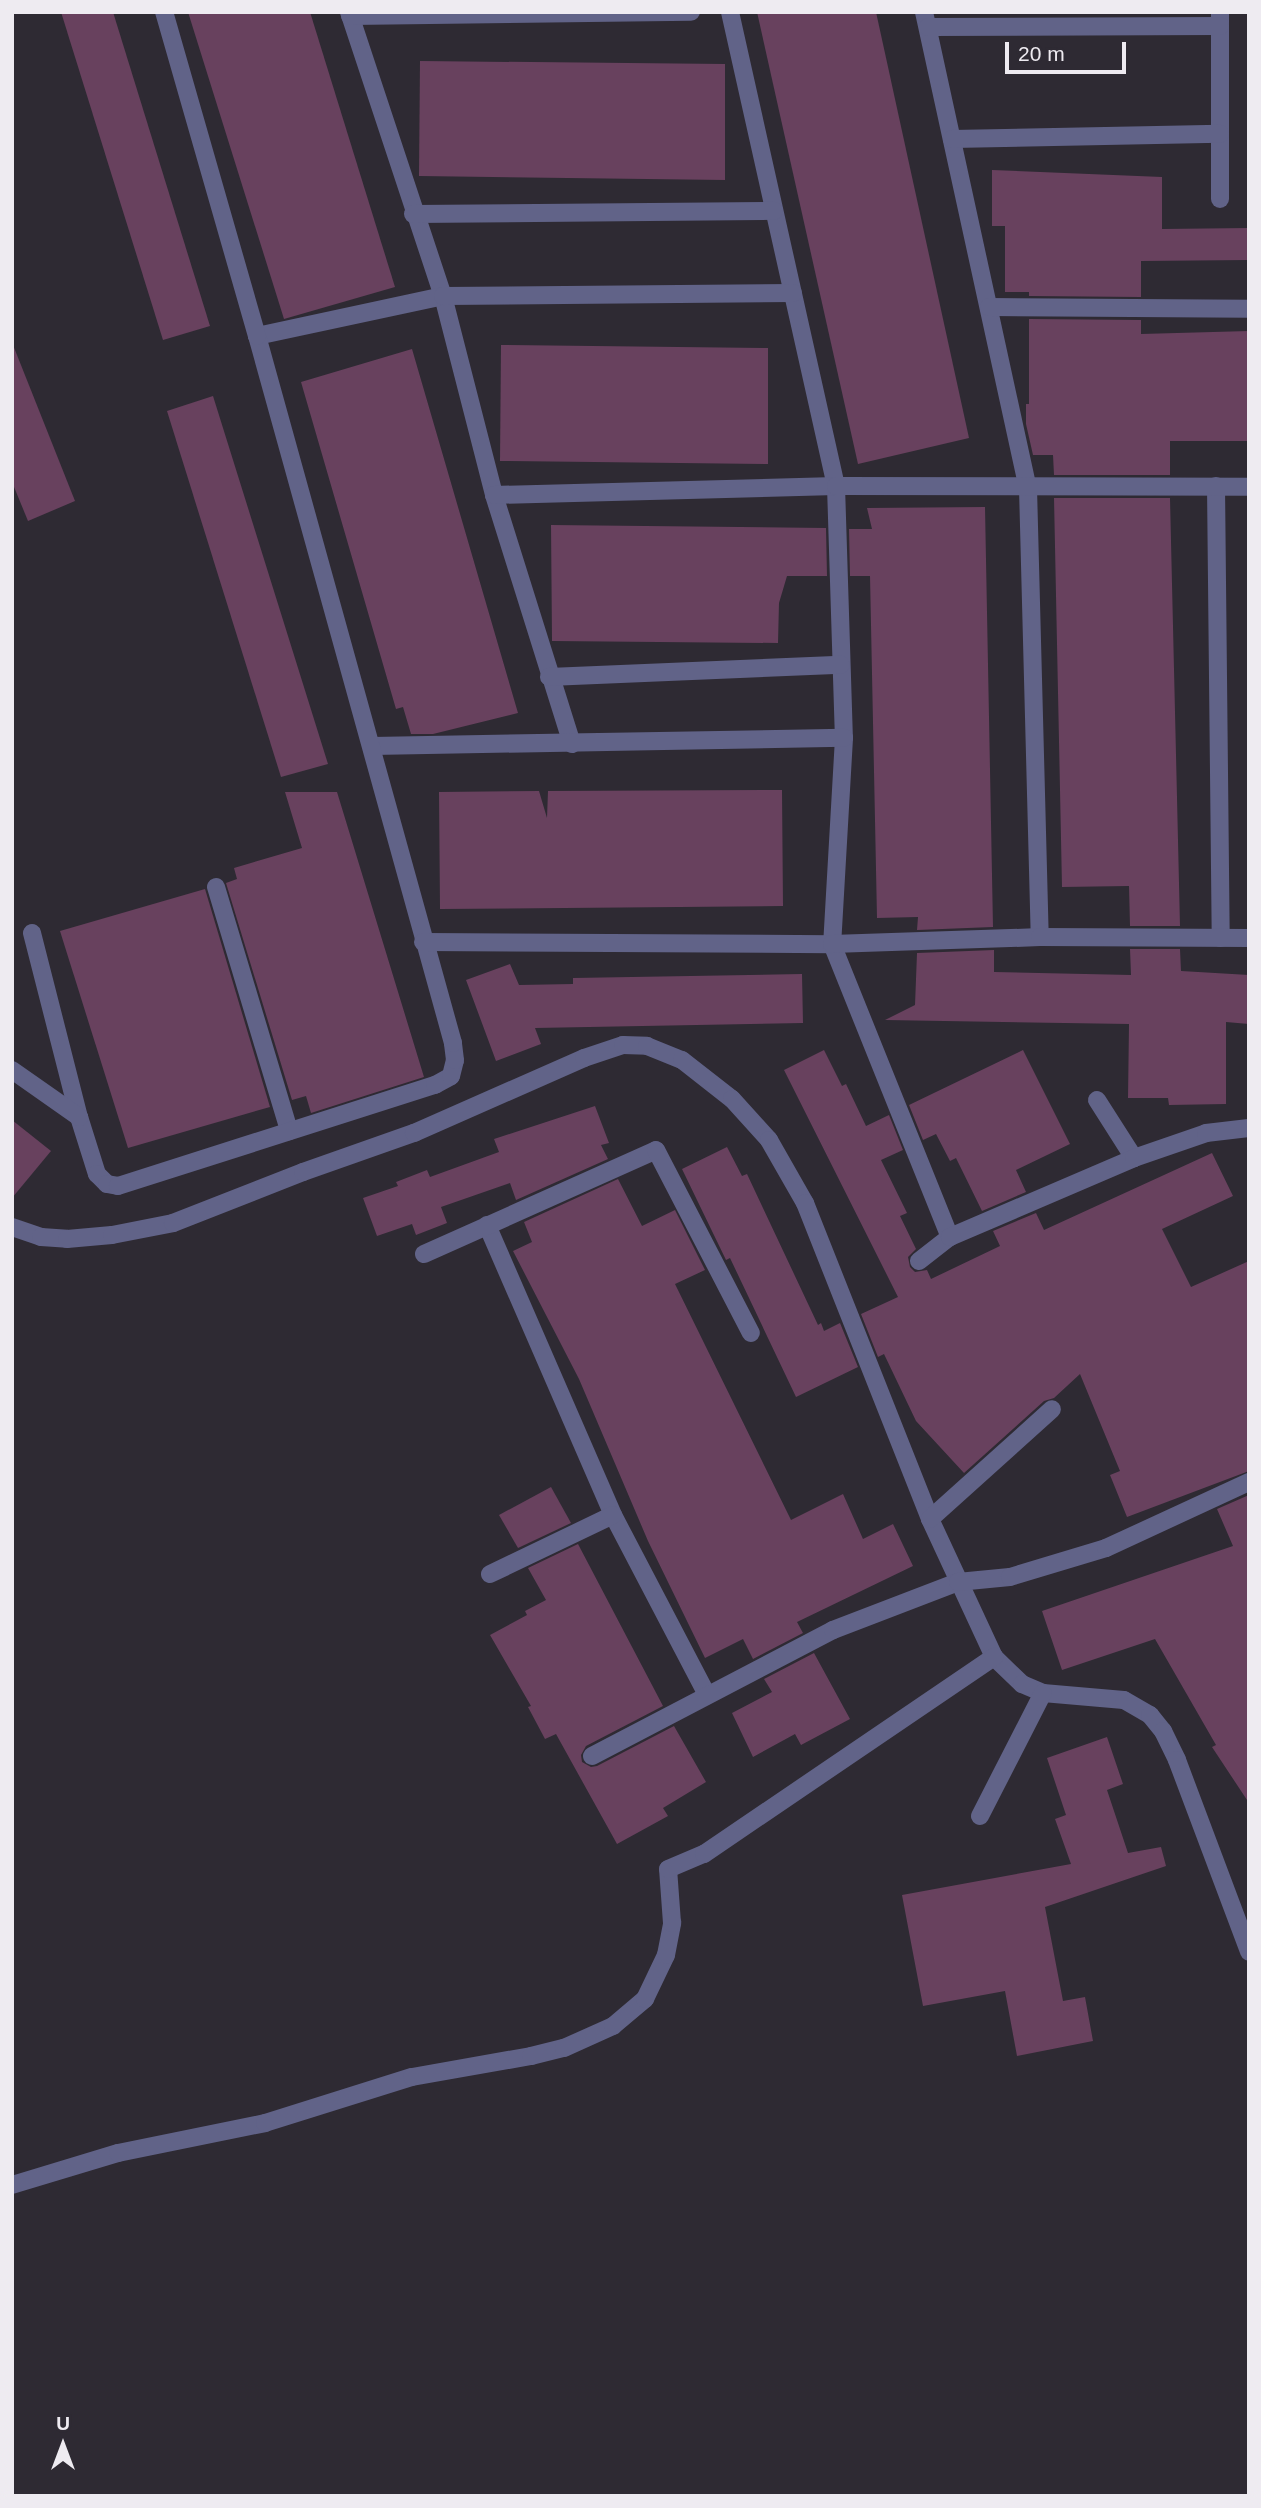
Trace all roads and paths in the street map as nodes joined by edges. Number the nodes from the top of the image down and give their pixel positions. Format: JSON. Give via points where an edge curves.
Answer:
{"nodes":[{"id":1,"x":164,"y":12,"type":"edge"},
{"id":2,"x":691,"y":12,"type":"edge"},
{"id":3,"x":730,"y":12,"type":"edge"},
{"id":4,"x":349,"y":14,"type":"edge"},
{"id":5,"x":926,"y":19,"type":"edge"},
{"id":6,"x":1220,"y":19,"type":"edge"},
{"id":7,"x":1220,"y":134,"type":"junction"},
{"id":8,"x":952,"y":139,"type":"junction"},
{"id":9,"x":1220,"y":199,"type":"dead end"},
{"id":10,"x":774,"y":211,"type":"junction"},
{"id":11,"x":413,"y":214,"type":"junction"},
{"id":12,"x":793,"y":293,"type":"junction"},
{"id":13,"x":443,"y":296,"type":"junction"},
{"id":14,"x":989,"y":307,"type":"junction"},
{"id":15,"x":1249,"y":309,"type":"edge"},
{"id":16,"x":257,"y":336,"type":"junction"},
{"id":17,"x":836,"y":486,"type":"junction"},
{"id":18,"x":1216,"y":486,"type":"junction"},
{"id":19,"x":1249,"y":486,"type":"edge"},
{"id":20,"x":1028,"y":488,"type":"junction"},
{"id":21,"x":494,"y":495,"type":"junction"},
{"id":22,"x":841,"y":665,"type":"junction"},
{"id":23,"x":549,"y":677,"type":"junction"},
{"id":24,"x":844,"y":738,"type":"junction"},
{"id":25,"x":572,"y":744,"type":"junction"},
{"id":26,"x":372,"y":746,"type":"junction"},
{"id":27,"x":216,"y":887,"type":"dead end"},
{"id":28,"x":32,"y":933,"type":"dead end"},
{"id":29,"x":1040,"y":937,"type":"junction"},
{"id":30,"x":1221,"y":938,"type":"junction"},
{"id":31,"x":1249,"y":938,"type":"edge"},
{"id":32,"x":423,"y":942,"type":"junction"},
{"id":33,"x":832,"y":944,"type":"junction"},
{"id":34,"x":12,"y":1070,"type":"edge"},
{"id":35,"x":1097,"y":1101,"type":"dead end"},
{"id":36,"x":79,"y":1117,"type":"junction"},
{"id":37,"x":1249,"y":1128,"type":"edge"},
{"id":38,"x":289,"y":1131,"type":"junction"},
{"id":39,"x":1134,"y":1158,"type":"junction"},
{"id":40,"x":487,"y":1225,"type":"junction"},
{"id":41,"x":12,"y":1227,"type":"edge"},
{"id":42,"x":950,"y":1237,"type":"junction"},
{"id":43,"x":424,"y":1254,"type":"dead end"},
{"id":44,"x":919,"y":1261,"type":"dead end"},
{"id":45,"x":751,"y":1333,"type":"dead end"},
{"id":46,"x":1052,"y":1409,"type":"dead end"},
{"id":47,"x":1249,"y":1482,"type":"edge"},
{"id":48,"x":613,"y":1515,"type":"junction"},
{"id":49,"x":930,"y":1519,"type":"junction"},
{"id":50,"x":490,"y":1574,"type":"dead end"},
{"id":51,"x":958,"y":1582,"type":"junction"},
{"id":52,"x":994,"y":1657,"type":"junction"},
{"id":53,"x":1043,"y":1693,"type":"junction"},
{"id":54,"x":706,"y":1695,"type":"junction"},
{"id":55,"x":592,"y":1756,"type":"dead end"},
{"id":56,"x":980,"y":1816,"type":"dead end"},
{"id":57,"x":1249,"y":1952,"type":"edge"},
{"id":58,"x":12,"y":2185,"type":"edge"}],
"edges":[{"from":1,"to":16,"type":"street"},
{"from":2,"to":4,"type":"street"},
{"from":3,"to":10,"type":"street"},
{"from":4,"to":11,"type":"street"},
{"from":5,"to":6,"type":"street"},
{"from":5,"to":8,"type":"street"},
{"from":6,"to":7,"type":"street"},
{"from":7,"to":8,"type":"street"},
{"from":7,"to":9,"type":"street"},
{"from":8,"to":14,"type":"street"},
{"from":10,"to":11,"type":"street"},
{"from":10,"to":12,"type":"street"},
{"from":11,"to":13,"type":"street"},
{"from":12,"to":13,"type":"street"},
{"from":12,"to":17,"type":"street"},
{"from":13,"to":16,"type":"street"},
{"from":13,"to":21,"type":"street"},
{"from":14,"to":15,"type":"street"},
{"from":14,"to":20,"type":"street"},
{"from":16,"to":26,"type":"street"},
{"from":17,"to":20,"type":"street"},
{"from":17,"to":21,"type":"street"},
{"from":17,"to":22,"type":"street"},
{"from":18,"to":19,"type":"street"},
{"from":18,"to":20,"type":"street"},
{"from":18,"to":30,"type":"street"},
{"from":20,"to":29,"type":"street"},
{"from":21,"to":23,"type":"street"},
{"from":22,"to":23,"type":"street"},
{"from":22,"to":24,"type":"street"},
{"from":23,"to":25,"type":"street"},
{"from":24,"to":25,"type":"street"},
{"from":24,"to":33,"type":"street"},
{"from":25,"to":26,"type":"street"},
{"from":26,"to":32,"type":"street"},
{"from":27,"to":38,"type":"street"},
{"from":28,"to":36,"type":"street"},
{"from":29,"to":30,"type":"street"},
{"from":29,"to":33,"type":"street"},
{"from":30,"to":31,"type":"street"},
{"from":32,"to":33,"type":"street"},
{"from":32,"to":38,"type":"street","via":[[453,1043],[451,1076]]},
{"from":33,"to":42,"type":"street"},
{"from":34,"to":36,"type":"street"},
{"from":35,"to":39,"type":"street"},
{"from":36,"to":38,"type":"street","via":[[97,1174],[107,1184],[118,1186]]},
{"from":37,"to":39,"type":"street","via":[[1206,1133]]},
{"from":39,"to":42,"type":"street"},
{"from":40,"to":43,"type":"street"},
{"from":40,"to":45,"type":"street","via":[[656,1150]]},
{"from":40,"to":48,"type":"street"},
{"from":41,"to":49,"type":"street","via":[[41,1237],[67,1239],[173,1223],[414,1133],[584,1058],[623,1045],[664,1051],[701,1072],[732,1099],[769,1140],[805,1202]]},
{"from":42,"to":44,"type":"street"},
{"from":46,"to":49,"type":"street"},
{"from":47,"to":51,"type":"street","via":[[1106,1548],[1010,1577]]},
{"from":48,"to":50,"type":"street"},
{"from":48,"to":54,"type":"street"},
{"from":49,"to":51,"type":"street"},
{"from":51,"to":52,"type":"street"},
{"from":51,"to":54,"type":"street","via":[[834,1630]]},
{"from":52,"to":53,"type":"street","via":[[1022,1684]]},
{"from":52,"to":58,"type":"street","via":[[704,1854],[668,1869],[672,1923],[666,1955],[645,1999],[613,2026],[564,2048],[386,2084],[265,2123],[118,2153]]},
{"from":53,"to":56,"type":"street"},
{"from":53,"to":57,"type":"street","via":[[1124,1700],[1150,1715],[1163,1731]]},
{"from":54,"to":55,"type":"street"}]}
